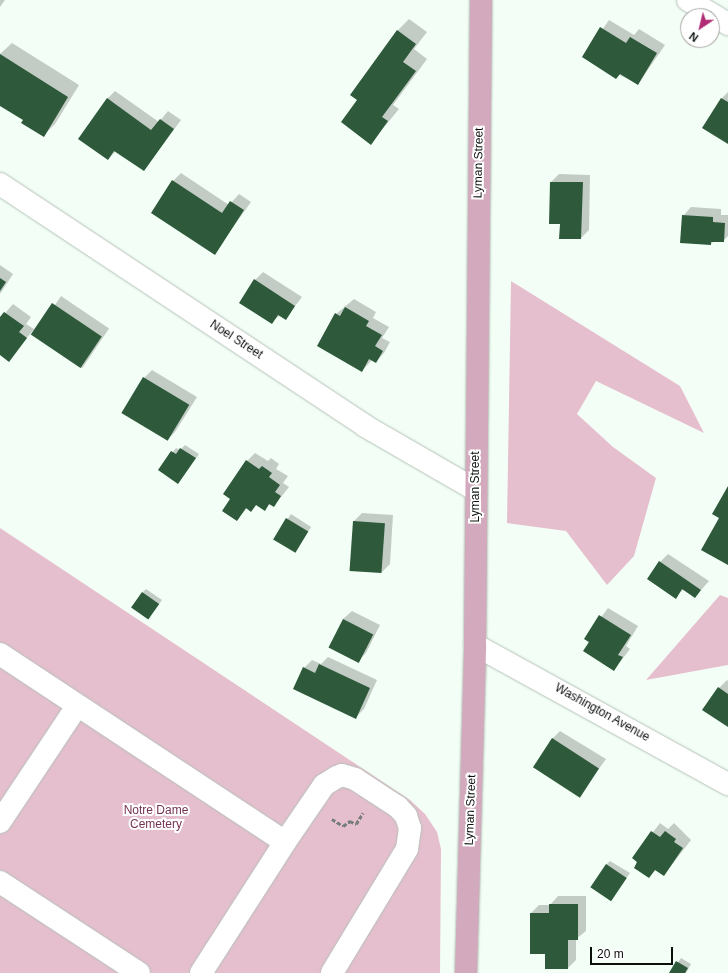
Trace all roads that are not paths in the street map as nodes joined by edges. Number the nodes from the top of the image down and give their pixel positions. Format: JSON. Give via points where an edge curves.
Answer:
{"nodes":[{"id":1,"x":481,"y":0,"type":"edge"},
{"id":2,"x":688,"y":0,"type":"edge"},
{"id":3,"x":728,"y":24,"type":"edge"},
{"id":4,"x":0,"y":184,"type":"edge"},
{"id":5,"x":476,"y":490,"type":"junction"},
{"id":6,"x":475,"y":645,"type":"junction"},
{"id":7,"x":0,"y":654,"type":"edge"},
{"id":8,"x":77,"y":706,"type":"junction"},
{"id":9,"x":728,"y":784,"type":"edge"},
{"id":10,"x":0,"y":822,"type":"edge"},
{"id":11,"x":285,"y":842,"type":"junction"},
{"id":12,"x":0,"y":882,"type":"edge"},
{"id":13,"x":139,"y":973,"type":"edge"},
{"id":14,"x":201,"y":973,"type":"edge"},
{"id":15,"x":332,"y":973,"type":"edge"},
{"id":16,"x":466,"y":973,"type":"edge"}],
"edges":[{"from":1,"to":5,"type":"main road","name":"Lyman Street"},
{"from":2,"to":3,"type":"street"},
{"from":4,"to":5,"type":"street","name":"Noel Street","via":[[365,426]]},
{"from":5,"to":6,"type":"main road","name":"Lyman Street"},
{"from":6,"to":9,"type":"street","name":"Washington Avenue"},
{"from":6,"to":16,"type":"main road","name":"Lyman Street"},
{"from":7,"to":8,"type":"street"},
{"from":8,"to":10,"type":"street"},
{"from":8,"to":11,"type":"street"},
{"from":11,"to":14,"type":"street"},
{"from":11,"to":15,"type":"street","via":[[324,785],[342,775],[355,779],[398,807],[406,816],[410,828],[408,844],[402,859]]},
{"from":12,"to":13,"type":"street"}]}
